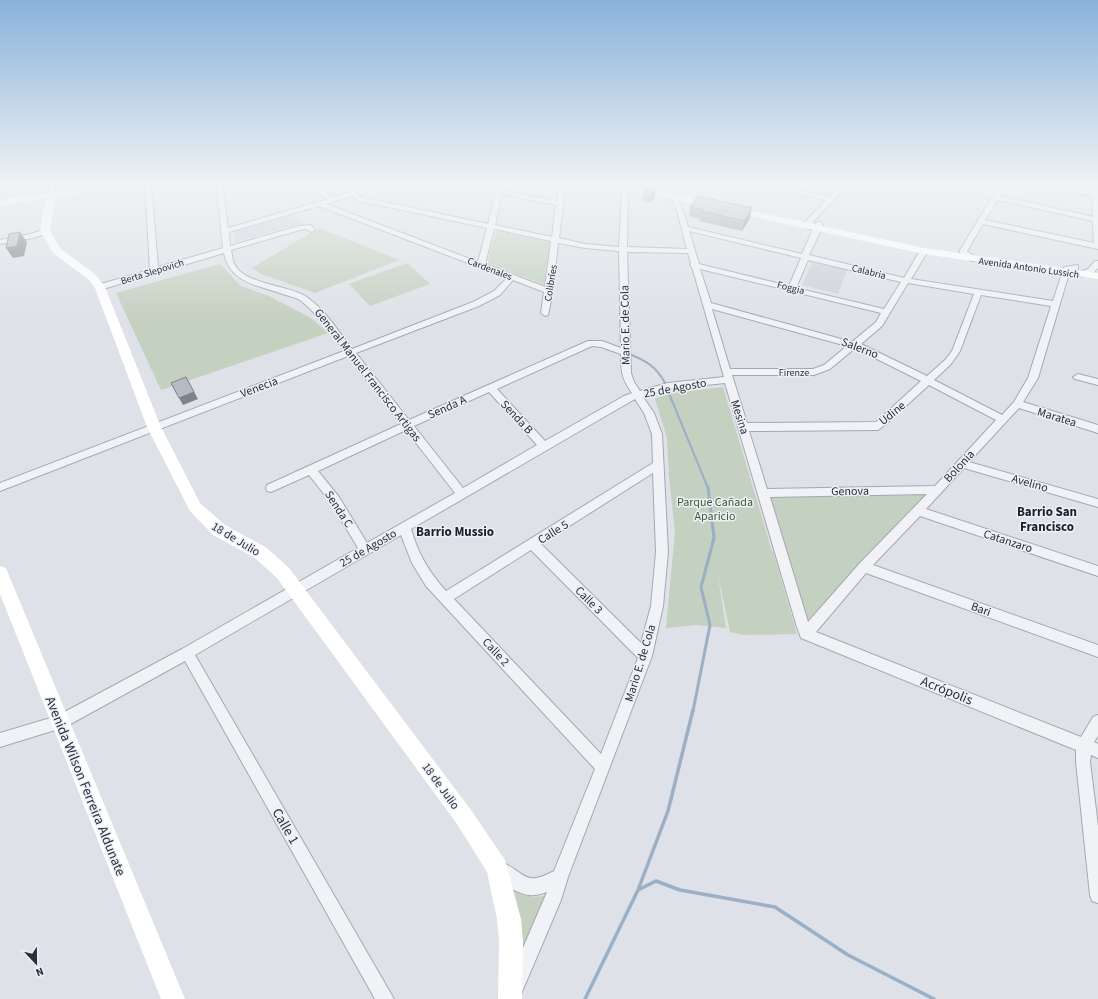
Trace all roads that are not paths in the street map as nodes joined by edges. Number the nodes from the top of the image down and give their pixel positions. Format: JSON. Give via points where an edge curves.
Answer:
{"nodes":[{"id":1,"x":684,"y":228,"type":"edge"},
{"id":2,"x":151,"y":229,"type":"edge"},
{"id":3,"x":234,"y":229,"type":"edge"},
{"id":4,"x":298,"y":229,"type":"edge"},
{"id":5,"x":308,"y":229,"type":"edge"},
{"id":6,"x":384,"y":229,"type":"edge"},
{"id":7,"x":490,"y":229,"type":"edge"},
{"id":8,"x":502,"y":229,"type":"edge"},
{"id":9,"x":558,"y":229,"type":"edge"},
{"id":10,"x":624,"y":229,"type":"edge"},
{"id":11,"x":687,"y":229,"type":"edge"},
{"id":12,"x":813,"y":229,"type":"edge"},
{"id":13,"x":833,"y":229,"type":"edge"},
{"id":14,"x":837,"y":229,"type":"edge"},
{"id":15,"x":977,"y":229,"type":"edge"},
{"id":16,"x":1017,"y":229,"type":"edge"},
{"id":17,"x":1097,"y":229,"type":"edge"},
{"id":18,"x":311,"y":230,"type":"dead end"},
{"id":19,"x":45,"y":231,"type":"joint"},
{"id":20,"x":226,"y":231,"type":"joint"},
{"id":21,"x":556,"y":241,"type":"junction"},
{"id":22,"x":0,"y":242,"type":"edge"},
{"id":23,"x":1098,"y":246,"type":"edge"},
{"id":24,"x":228,"y":248,"type":"junction"},
{"id":25,"x":623,"y":249,"type":"junction"},
{"id":26,"x":691,"y":251,"type":"junction"},
{"id":27,"x":924,"y":251,"type":"junction"},
{"id":28,"x":964,"y":252,"type":"junction"},
{"id":29,"x":806,"y":256,"type":"junction"},
{"id":30,"x":974,"y":259,"type":"junction"},
{"id":31,"x":694,"y":264,"type":"junction"},
{"id":32,"x":481,"y":265,"type":"junction"},
{"id":33,"x":1071,"y":269,"type":"junction"},
{"id":34,"x":154,"y":270,"type":"junction"},
{"id":35,"x":1097,"y":270,"type":"edge"},
{"id":36,"x":512,"y":277,"type":"junction"},
{"id":37,"x":906,"y":280,"type":"junction"},
{"id":38,"x":100,"y":287,"type":"junction"},
{"id":39,"x":792,"y":288,"type":"junction"},
{"id":40,"x":549,"y":291,"type":"junction"},
{"id":41,"x":978,"y":292,"type":"junction"},
{"id":42,"x":1056,"y":304,"type":"junction"},
{"id":43,"x":707,"y":305,"type":"junction"},
{"id":44,"x":886,"y":312,"type":"junction"},
{"id":45,"x":545,"y":313,"type":"dead end"},
{"id":46,"x":856,"y":344,"type":"junction"},
{"id":47,"x":350,"y":352,"type":"junction"},
{"id":48,"x":626,"y":353,"type":"junction"},
{"id":49,"x":727,"y":376,"type":"junction"},
{"id":50,"x":1078,"y":377,"type":"dead end"},
{"id":51,"x":929,"y":381,"type":"junction"},
{"id":52,"x":1098,"y":382,"type":"edge"},
{"id":53,"x":491,"y":388,"type":"junction"},
{"id":54,"x":638,"y":394,"type":"junction"},
{"id":55,"x":1017,"y":404,"type":"junction"},
{"id":56,"x":1002,"y":419,"type":"junction"},
{"id":57,"x":407,"y":425,"type":"junction"},
{"id":58,"x":154,"y":427,"type":"junction"},
{"id":59,"x":744,"y":427,"type":"junction"},
{"id":60,"x":1098,"y":429,"type":"edge"},
{"id":61,"x":544,"y":446,"type":"junction"},
{"id":62,"x":659,"y":464,"type":"junction"},
{"id":63,"x":962,"y":464,"type":"junction"},
{"id":64,"x":311,"y":470,"type":"junction"},
{"id":65,"x":0,"y":486,"type":"edge"},
{"id":66,"x":271,"y":488,"type":"dead end"},
{"id":67,"x":937,"y":490,"type":"junction"},
{"id":68,"x":763,"y":493,"type":"junction"},
{"id":69,"x":462,"y":494,"type":"junction"},
{"id":70,"x":1098,"y":503,"type":"edge"},
{"id":71,"x":918,"y":511,"type":"junction"},
{"id":72,"x":405,"y":527,"type":"junction"},
{"id":73,"x":533,"y":544,"type":"junction"},
{"id":74,"x":365,"y":550,"type":"junction"},
{"id":75,"x":864,"y":567,"type":"junction"},
{"id":76,"x":1098,"y":571,"type":"edge"},
{"id":77,"x":0,"y":573,"type":"edge"},
{"id":78,"x":295,"y":590,"type":"junction"},
{"id":79,"x":445,"y":598,"type":"junction"},
{"id":80,"x":804,"y":629,"type":"junction"},
{"id":81,"x":1098,"y":651,"type":"edge"},
{"id":82,"x":187,"y":653,"type":"junction"},
{"id":83,"x":644,"y":656,"type":"junction"},
{"id":84,"x":60,"y":722,"type":"junction"},
{"id":85,"x":1098,"y":722,"type":"edge"},
{"id":86,"x":0,"y":740,"type":"edge"},
{"id":87,"x":1091,"y":749,"type":"edge"},
{"id":88,"x":603,"y":767,"type":"junction"},
{"id":89,"x":1095,"y":843,"type":"edge"},
{"id":90,"x":497,"y":868,"type":"junction"},
{"id":91,"x":560,"y":877,"type":"junction"},
{"id":92,"x":1098,"y":895,"type":"edge"},
{"id":93,"x":170,"y":998,"type":"edge"},
{"id":94,"x":385,"y":999,"type":"edge"},
{"id":95,"x":510,"y":999,"type":"edge"}],
"edges":[{"from":1,"to":26,"type":"street","name":"Mesina"},
{"from":2,"to":34,"type":"street"},
{"from":3,"to":20,"type":"street"},
{"from":4,"to":24,"type":"street","name":"Berta Slepovich"},
{"from":5,"to":18,"type":"street","name":"Berta Slepovich"},
{"from":6,"to":32,"type":"street","name":"Cardenales"},
{"from":7,"to":32,"type":"street"},
{"from":8,"to":21,"type":"street"},
{"from":9,"to":21,"type":"street","name":"Colibríes"},
{"from":10,"to":25,"type":"street","name":"Mario E. de Cola"},
{"from":11,"to":29,"type":"street","name":"Calabria"},
{"from":12,"to":29,"type":"street"},
{"from":13,"to":27,"type":"street","name":"Avenida Antonio Lussich"},
{"from":14,"to":28,"type":"street","name":"Avenida Antonio Lussich"},
{"from":15,"to":28,"type":"street"},
{"from":16,"to":23,"type":"street"},
{"from":17,"to":23,"type":"street"},
{"from":19,"to":22,"type":"street"},
{"from":19,"to":38,"type":"street","name":"18 de Julio","via":[[57,250],[92,277]]},
{"from":20,"to":24,"type":"street","name":"General Manuel Francisco Artigas"},
{"from":21,"to":25,"type":"street"},
{"from":21,"to":40,"type":"street","name":"Colibríes"},
{"from":24,"to":34,"type":"street","name":"Berta Slepovich"},
{"from":24,"to":47,"type":"street","name":"General Manuel Francisco Artigas","via":[[230,263],[235,271],[249,280],[301,297]]},
{"from":25,"to":26,"type":"street"},
{"from":25,"to":48,"type":"street","name":"Mario E. de Cola"},
{"from":26,"to":31,"type":"street","name":"Mesina"},
{"from":27,"to":30,"type":"street","name":"Avenida Antonio Lussich"},
{"from":27,"to":37,"type":"street","name":"Firenze"},
{"from":28,"to":30,"type":"street"},
{"from":28,"to":33,"type":"street","name":"Avenida Antonio Lussich"},
{"from":29,"to":37,"type":"street","name":"Calabria"},
{"from":29,"to":39,"type":"street"},
{"from":30,"to":33,"type":"street","name":"Avenida Antonio Lussich"},
{"from":31,"to":39,"type":"street","name":"Foggia"},
{"from":31,"to":43,"type":"street","name":"Mesina"},
{"from":32,"to":36,"type":"street","name":"Cardenales"},
{"from":33,"to":35,"type":"street","name":"Avenida Antonio Lussich"},
{"from":33,"to":35,"type":"street","name":"Avenida Antonio Lussich","via":[[1083,274]]},
{"from":33,"to":42,"type":"street","name":"Bolonia"},
{"from":34,"to":38,"type":"street","name":"Berta Slepovich"},
{"from":36,"to":40,"type":"street","name":"Cardenales"},
{"from":36,"to":47,"type":"street","name":"Venecia","via":[[497,292],[476,304]]},
{"from":37,"to":41,"type":"street","name":"Calabria"},
{"from":37,"to":44,"type":"street","name":"Firenze"},
{"from":38,"to":58,"type":"street","name":"18 de Julio"},
{"from":39,"to":44,"type":"street","name":"Foggia"},
{"from":40,"to":45,"type":"street","name":"Colibríes"},
{"from":41,"to":42,"type":"street","name":"Calabria"},
{"from":41,"to":51,"type":"street","name":"Udine","via":[[956,351]]},
{"from":42,"to":55,"type":"street","name":"Bolonia","via":[[1033,378]]},
{"from":43,"to":46,"type":"street","name":"Salerno"},
{"from":43,"to":49,"type":"street","name":"Mesina"},
{"from":44,"to":46,"type":"street","name":"Firenze","via":[[879,324]]},
{"from":46,"to":49,"type":"street","name":"Firenze","via":[[827,367],[814,372]]},
{"from":46,"to":51,"type":"street","name":"Salerno"},
{"from":47,"to":57,"type":"street","name":"General Manuel Francisco Artigas"},
{"from":47,"to":58,"type":"street","name":"Venecia"},
{"from":48,"to":53,"type":"street","name":"Senda A","via":[[602,344],[591,343]]},
{"from":48,"to":54,"type":"street","name":"Mario E. de Cola","via":[[626,372],[629,382]]},
{"from":49,"to":54,"type":"street","name":"25 de Agosto"},
{"from":49,"to":59,"type":"street","name":"Mesina"},
{"from":50,"to":52,"type":"street"},
{"from":51,"to":56,"type":"street","name":"Salerno"},
{"from":51,"to":59,"type":"street","name":"Udine","via":[[878,426]]},
{"from":53,"to":57,"type":"street","name":"Senda A"},
{"from":53,"to":61,"type":"street","name":"Senda B"},
{"from":54,"to":61,"type":"street","name":"25 de Agosto"},
{"from":54,"to":62,"type":"street","name":"Mario E. de Cola","via":[[657,434]]},
{"from":55,"to":56,"type":"street","name":"Bolonia"},
{"from":55,"to":60,"type":"street","name":"Maratea"},
{"from":56,"to":63,"type":"street","name":"Bolonia"},
{"from":57,"to":64,"type":"street","name":"Senda A"},
{"from":57,"to":69,"type":"street","name":"General Manuel Francisco Artigas"},
{"from":58,"to":65,"type":"street","name":"Venecia"},
{"from":58,"to":78,"type":"street","name":"18 de Julio","via":[[201,514],[219,530],[270,559]]},
{"from":59,"to":68,"type":"street","name":"Mesina"},
{"from":61,"to":69,"type":"street","name":"25 de Agosto"},
{"from":62,"to":73,"type":"street","name":"Calle 5"},
{"from":62,"to":83,"type":"street","name":"Mario E. de Cola","via":[[662,552],[657,606]]},
{"from":63,"to":67,"type":"street","name":"Bolonia"},
{"from":63,"to":70,"type":"street","name":"Avelino"},
{"from":64,"to":66,"type":"street","name":"Senda A"},
{"from":64,"to":74,"type":"street","name":"Senda C","via":[[336,500]]},
{"from":67,"to":68,"type":"street","name":"Genova"},
{"from":67,"to":71,"type":"street","name":"Bolonia"},
{"from":68,"to":80,"type":"street","name":"Mesina"},
{"from":69,"to":72,"type":"street","name":"25 de Agosto"},
{"from":71,"to":75,"type":"street","name":"Bolonia"},
{"from":71,"to":76,"type":"street","name":"Catanzaro"},
{"from":72,"to":74,"type":"street","name":"25 de Agosto"},
{"from":72,"to":79,"type":"street","name":"Calle 2","via":[[410,549],[421,570]]},
{"from":73,"to":79,"type":"street","name":"Calle 5"},
{"from":73,"to":83,"type":"street","name":"Calle 3"},
{"from":74,"to":78,"type":"street","name":"25 de Agosto"},
{"from":75,"to":80,"type":"street","name":"Bolonia"},
{"from":75,"to":81,"type":"street","name":"Bari"},
{"from":77,"to":84,"type":"street","name":"Avenida Wilson Ferreira Aldunate"},
{"from":78,"to":82,"type":"street","name":"25 de Agosto"},
{"from":78,"to":90,"type":"street","name":"18 de Julio","via":[[459,811]]},
{"from":79,"to":88,"type":"street","name":"Calle 2"},
{"from":80,"to":87,"type":"street","name":"Acrópolis"},
{"from":82,"to":84,"type":"street","name":"25 de Agosto"},
{"from":82,"to":94,"type":"street","name":"Calle 1"},
{"from":83,"to":88,"type":"street","name":"Mario E. de Cola"},
{"from":84,"to":86,"type":"street","name":"25 de Agosto"},
{"from":84,"to":93,"type":"street","name":"Avenida Wilson Ferreira Aldunate"},
{"from":85,"to":87,"type":"street"},
{"from":87,"to":89,"type":"street","via":[[1084,762]]},
{"from":88,"to":91,"type":"street","name":"Mario E. de Cola"},
{"from":89,"to":92,"type":"street"},
{"from":90,"to":91,"type":"street","name":"18 de Julio","via":[[518,883],[532,888]]},
{"from":90,"to":95,"type":"street","name":"18 de Julio","via":[[509,919]]},
{"from":91,"to":95,"type":"street","name":"Mario E. de Cola","via":[[553,900]]}]}
